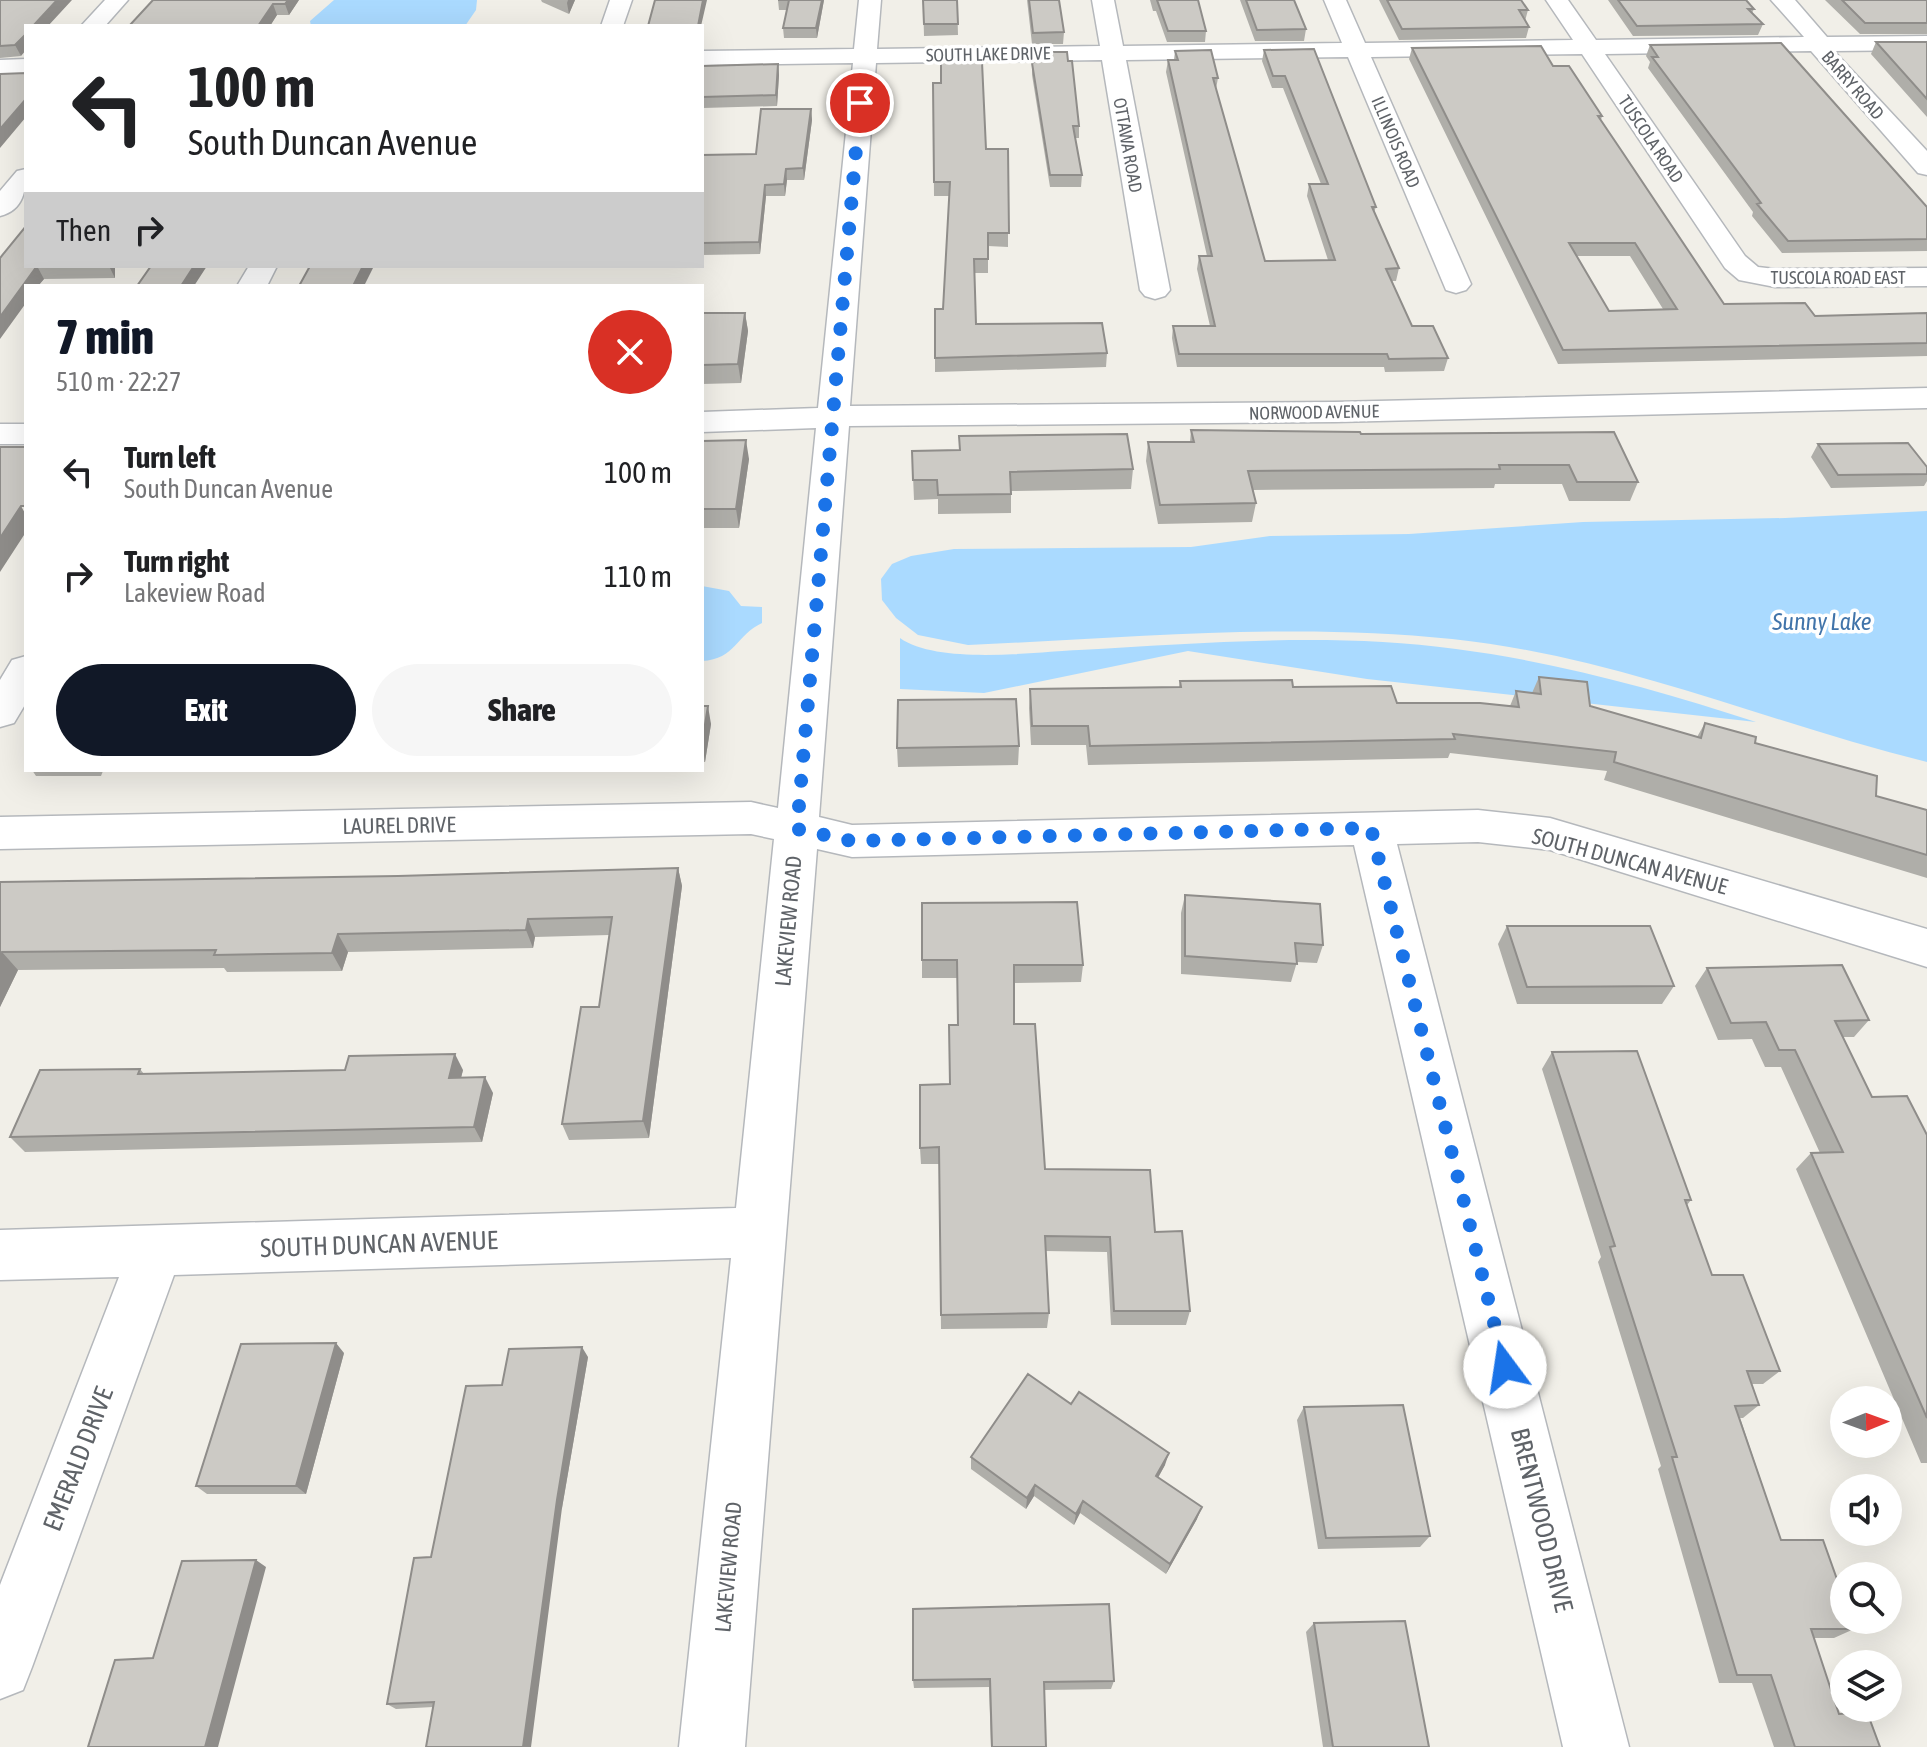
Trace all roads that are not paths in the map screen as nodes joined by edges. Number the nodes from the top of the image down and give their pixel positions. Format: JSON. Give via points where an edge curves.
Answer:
{"nodes":[{"id":1,"x":117,"y":0,"type":"edge"},
{"id":2,"x":621,"y":0,"type":"edge"},
{"id":3,"x":870,"y":0,"type":"edge"},
{"id":4,"x":1103,"y":0,"type":"edge"},
{"id":5,"x":1335,"y":0,"type":"edge"},
{"id":6,"x":1557,"y":0,"type":"edge"},
{"id":7,"x":1782,"y":0,"type":"edge"},
{"id":8,"x":94,"y":24,"type":"edge"},
{"id":9,"x":613,"y":24,"type":"edge"},
{"id":10,"x":1927,"y":43,"type":"edge"},
{"id":11,"x":1818,"y":44,"type":"junction"},
{"id":12,"x":1589,"y":47,"type":"junction"},
{"id":13,"x":1357,"y":49,"type":"junction"},
{"id":14,"x":1111,"y":52,"type":"junction"},
{"id":15,"x":864,"y":56,"type":"junction"},
{"id":16,"x":704,"y":58,"type":"edge"},
{"id":17,"x":24,"y":66,"type":"edge"},
{"id":18,"x":0,"y":67,"type":"edge"},
{"id":19,"x":1927,"y":167,"type":"edge"},
{"id":20,"x":24,"y":179,"type":"edge"},
{"id":21,"x":0,"y":208,"type":"edge"},
{"id":22,"x":1749,"y":274,"type":"joint"},
{"id":23,"x":1927,"y":277,"type":"edge"},
{"id":24,"x":1456,"y":284,"type":"dead end"},
{"id":25,"x":1155,"y":290,"type":"dead end"},
{"id":26,"x":1927,"y":398,"type":"edge"},
{"id":27,"x":834,"y":417,"type":"junction"},
{"id":28,"x":704,"y":422,"type":"edge"},
{"id":29,"x":0,"y":434,"type":"edge"},
{"id":30,"x":24,"y":434,"type":"edge"},
{"id":31,"x":24,"y":672,"type":"edge"},
{"id":32,"x":0,"y":713,"type":"edge"},
{"id":33,"x":1371,"y":828,"type":"junction"},
{"id":34,"x":797,"y":829,"type":"junction"},
{"id":35,"x":0,"y":833,"type":"edge"},
{"id":36,"x":1922,"y":956,"type":"edge"},
{"id":37,"x":758,"y":1232,"type":"junction"},
{"id":38,"x":156,"y":1250,"type":"junction"},
{"id":39,"x":0,"y":1255,"type":"edge"},
{"id":40,"x":0,"y":1667,"type":"edge"},
{"id":41,"x":712,"y":1747,"type":"edge"},
{"id":42,"x":1596,"y":1747,"type":"edge"}],
"edges":[{"from":1,"to":8,"type":"street"},
{"from":2,"to":9,"type":"street"},
{"from":3,"to":15,"type":"street","name":"LAKEVIEW ROAD"},
{"from":4,"to":14,"type":"street","name":"OTTAWA ROAD"},
{"from":5,"to":13,"type":"street","name":"ILLINOIS ROAD"},
{"from":6,"to":12,"type":"street","name":"TUSCOLA ROAD"},
{"from":7,"to":11,"type":"street","name":"BARRY ROAD"},
{"from":10,"to":11,"type":"street","name":"SOUTH LAKE DRIVE"},
{"from":11,"to":12,"type":"street","name":"SOUTH LAKE DRIVE"},
{"from":11,"to":19,"type":"street","name":"BARRY ROAD"},
{"from":12,"to":13,"type":"street","name":"SOUTH LAKE DRIVE"},
{"from":12,"to":22,"type":"street","name":"TUSCOLA ROAD","via":[[1735,262]]},
{"from":13,"to":14,"type":"street","name":"SOUTH LAKE DRIVE"},
{"from":13,"to":24,"type":"street","name":"ILLINOIS ROAD"},
{"from":14,"to":15,"type":"street","name":"SOUTH LAKE DRIVE"},
{"from":14,"to":25,"type":"street","name":"OTTAWA ROAD"},
{"from":15,"to":16,"type":"street","name":"SOUTH LAKE DRIVE"},
{"from":15,"to":27,"type":"street","name":"LAKEVIEW ROAD"},
{"from":17,"to":18,"type":"street"},
{"from":20,"to":21,"type":"street"},
{"from":22,"to":23,"type":"street","name":"TUSCOLA ROAD EAST"},
{"from":26,"to":27,"type":"street","name":"NORWOOD AVENUE"},
{"from":27,"to":28,"type":"street","name":"NORWOOD AVENUE"},
{"from":27,"to":34,"type":"street","name":"LAKEVIEW ROAD"},
{"from":29,"to":30,"type":"street"},
{"from":31,"to":32,"type":"street"},
{"from":33,"to":34,"type":"street","name":"SOUTH DUNCAN AVENUE","via":[[852,841]]},
{"from":33,"to":36,"type":"street","name":"SOUTH DUNCAN AVENUE","via":[[1478,826],[1550,834]]},
{"from":33,"to":42,"type":"street","name":"BRENTWOOD DRIVE"},
{"from":34,"to":35,"type":"street","name":"LAUREL DRIVE","via":[[751,818]]},
{"from":34,"to":37,"type":"street","name":"LAKEVIEW ROAD"},
{"from":37,"to":38,"type":"street","name":"SOUTH DUNCAN AVENUE"},
{"from":37,"to":41,"type":"street","name":"LAKEVIEW ROAD"},
{"from":38,"to":39,"type":"street","name":"SOUTH DUNCAN AVENUE"},
{"from":38,"to":40,"type":"street","name":"EMERALD DRIVE"}]}
